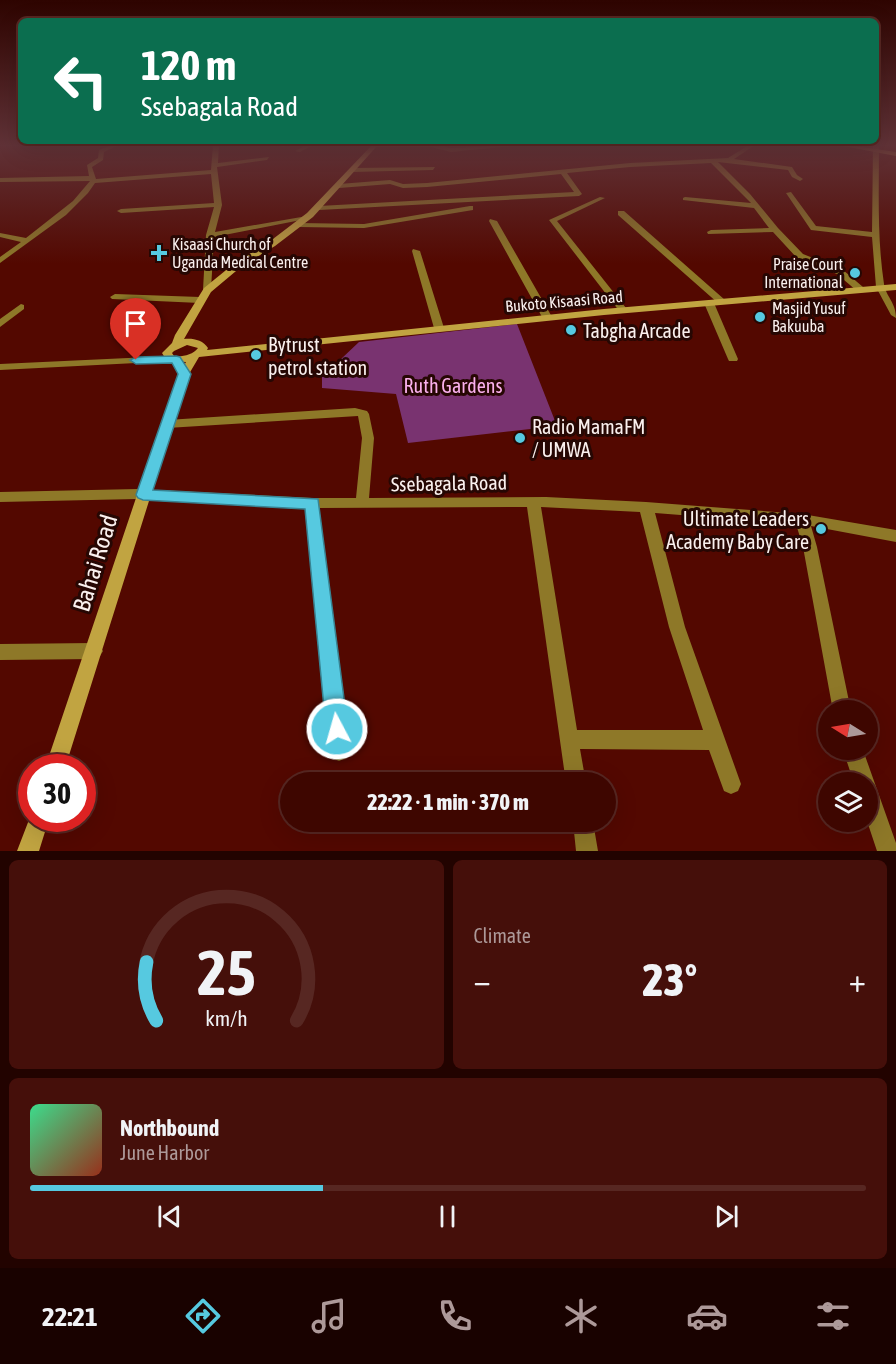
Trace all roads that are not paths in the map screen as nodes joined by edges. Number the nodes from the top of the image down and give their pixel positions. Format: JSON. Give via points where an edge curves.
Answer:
{"nodes":[{"id":1,"x":88,"y":185,"type":"edge"},
{"id":2,"x":216,"y":185,"type":"edge"},
{"id":3,"x":355,"y":185,"type":"edge"},
{"id":4,"x":402,"y":185,"type":"edge"},
{"id":5,"x":422,"y":185,"type":"edge"},
{"id":6,"x":572,"y":185,"type":"edge"},
{"id":7,"x":737,"y":185,"type":"edge"},
{"id":8,"x":876,"y":185,"type":"edge"},
{"id":9,"x":339,"y":186,"type":"joint"},
{"id":10,"x":789,"y":193,"type":"dead end"},
{"id":11,"x":602,"y":198,"type":"dead end"},
{"id":12,"x":685,"y":198,"type":"dead end"},
{"id":13,"x":218,"y":205,"type":"junction"},
{"id":14,"x":497,"y":206,"type":"dead end"},
{"id":15,"x":755,"y":206,"type":"junction"},
{"id":16,"x":319,"y":208,"type":"junction"},
{"id":17,"x":121,"y":211,"type":"dead end"},
{"id":18,"x":621,"y":213,"type":"dead end"},
{"id":19,"x":307,"y":218,"type":"junction"},
{"id":20,"x":493,"y":221,"type":"dead end"},
{"id":21,"x":298,"y":225,"type":"junction"},
{"id":22,"x":775,"y":230,"type":"junction"},
{"id":23,"x":711,"y":232,"type":"dead end"},
{"id":24,"x":0,"y":235,"type":"edge"},
{"id":25,"x":210,"y":235,"type":"junction"},
{"id":26,"x":876,"y":235,"type":"junction"},
{"id":27,"x":27,"y":241,"type":"junction"},
{"id":28,"x":416,"y":251,"type":"dead end"},
{"id":29,"x":0,"y":261,"type":"edge"},
{"id":30,"x":880,"y":287,"type":"junction"},
{"id":31,"x":896,"y":287,"type":"edge"},
{"id":32,"x":860,"y":288,"type":"junction"},
{"id":33,"x":207,"y":290,"type":"junction"},
{"id":34,"x":115,"y":297,"type":"dead end"},
{"id":35,"x":200,"y":300,"type":"junction"},
{"id":36,"x":722,"y":302,"type":"junction"},
{"id":37,"x":709,"y":303,"type":"junction"},
{"id":38,"x":21,"y":307,"type":"dead end"},
{"id":39,"x":623,"y":310,"type":"junction"},
{"id":40,"x":896,"y":315,"type":"edge"},
{"id":41,"x":548,"y":317,"type":"junction"},
{"id":42,"x":0,"y":324,"type":"edge"},
{"id":43,"x":188,"y":324,"type":"junction"},
{"id":44,"x":439,"y":328,"type":"junction"},
{"id":45,"x":197,"y":349,"type":"junction"},
{"id":46,"x":173,"y":353,"type":"junction"},
{"id":47,"x":733,"y":359,"type":"dead end"},
{"id":48,"x":0,"y":367,"type":"edge"},
{"id":49,"x":184,"y":374,"type":"junction"},
{"id":50,"x":167,"y":424,"type":"junction"},
{"id":51,"x":143,"y":495,"type":"junction"},
{"id":52,"x":0,"y":497,"type":"edge"},
{"id":53,"x":533,"y":502,"type":"junction"},
{"id":54,"x":312,"y":503,"type":"junction"},
{"id":55,"x":362,"y":503,"type":"junction"},
{"id":56,"x":646,"y":507,"type":"junction"},
{"id":57,"x":802,"y":519,"type":"junction"},
{"id":58,"x":896,"y":536,"type":"edge"},
{"id":59,"x":94,"y":651,"type":"junction"},
{"id":60,"x":0,"y":652,"type":"edge"},
{"id":61,"x":840,"y":700,"type":"edge"},
{"id":62,"x":569,"y":739,"type":"junction"},
{"id":63,"x":716,"y":740,"type":"junction"},
{"id":64,"x":339,"y":751,"type":"dead end"},
{"id":65,"x":60,"y":754,"type":"edge"},
{"id":66,"x":574,"y":772,"type":"edge"},
{"id":67,"x":731,"y":784,"type":"dead end"},
{"id":68,"x":878,"y":822,"type":"edge"},
{"id":69,"x":35,"y":832,"type":"edge"},
{"id":70,"x":584,"y":832,"type":"edge"},
{"id":71,"x":28,"y":851,"type":"edge"},
{"id":72,"x":587,"y":851,"type":"edge"},
{"id":73,"x":888,"y":851,"type":"edge"}],
"edges":[{"from":1,"to":27,"type":"street","via":[[58,218]]},
{"from":2,"to":13,"type":"street"},
{"from":3,"to":9,"type":"street"},
{"from":4,"to":5,"type":"street"},
{"from":6,"to":16,"type":"street","via":[[579,194]]},
{"from":7,"to":15,"type":"street"},
{"from":8,"to":26,"type":"street"},
{"from":9,"to":16,"type":"street"},
{"from":10,"to":26,"type":"street","via":[[814,228]]},
{"from":11,"to":39,"type":"street","via":[[553,220]]},
{"from":12,"to":15,"type":"street"},
{"from":13,"to":17,"type":"street"},
{"from":13,"to":25,"type":"street"},
{"from":14,"to":21,"type":"street","via":[[455,209],[364,226]]},
{"from":15,"to":22,"type":"street"},
{"from":16,"to":19,"type":"street"},
{"from":18,"to":36,"type":"street"},
{"from":19,"to":21,"type":"street"},
{"from":19,"to":25,"type":"street"},
{"from":20,"to":41,"type":"street"},
{"from":21,"to":33,"type":"street"},
{"from":22,"to":23,"type":"street"},
{"from":22,"to":32,"type":"street","via":[[800,256],[840,272]]},
{"from":24,"to":27,"type":"street"},
{"from":25,"to":33,"type":"street"},
{"from":26,"to":30,"type":"street"},
{"from":27,"to":29,"type":"street"},
{"from":28,"to":44,"type":"street"},
{"from":30,"to":31,"type":"street","name":"Bukoto Kisaasi Road"},
{"from":30,"to":32,"type":"street","name":"Bukoto Kisaasi Road"},
{"from":30,"to":40,"type":"street"},
{"from":32,"to":36,"type":"street","name":"Bukoto Kisaasi Road"},
{"from":33,"to":35,"type":"street"},
{"from":34,"to":35,"type":"street"},
{"from":35,"to":43,"type":"street"},
{"from":36,"to":37,"type":"street","name":"Bukoto Kisaasi Road"},
{"from":37,"to":39,"type":"street","name":"Bukoto Kisaasi Road"},
{"from":37,"to":47,"type":"street"},
{"from":38,"to":42,"type":"street"},
{"from":39,"to":41,"type":"street","name":"Bukoto Kisaasi Road"},
{"from":41,"to":44,"type":"street","name":"Bukoto Kisaasi Road"},
{"from":43,"to":45,"type":"street"},
{"from":43,"to":46,"type":"street"},
{"from":44,"to":45,"type":"street","name":"Bukoto Kisaasi Road","via":[[235,349]]},
{"from":45,"to":46,"type":"street"},
{"from":45,"to":46,"type":"street"},
{"from":45,"to":49,"type":"street","name":"Bahai Road"},
{"from":46,"to":48,"type":"street","via":[[136,360]]},
{"from":46,"to":49,"type":"street"},
{"from":49,"to":50,"type":"street","name":"Bahai Road"},
{"from":50,"to":51,"type":"street","name":"Bahai Road"},
{"from":50,"to":55,"type":"street","via":[[343,412],[363,414],[368,438]]},
{"from":51,"to":52,"type":"street","name":"Ssebagala Road"},
{"from":51,"to":54,"type":"street","name":"Ssebagala Road"},
{"from":51,"to":59,"type":"street","name":"Bahai Road"},
{"from":53,"to":55,"type":"street","name":"Ssebagala Road"},
{"from":53,"to":56,"type":"street","name":"Ssebagala Road"},
{"from":53,"to":62,"type":"street"},
{"from":54,"to":55,"type":"street","name":"Ssebagala Road"},
{"from":54,"to":64,"type":"street"},
{"from":56,"to":57,"type":"street","name":"Ssebagala Road"},
{"from":56,"to":63,"type":"street","via":[[677,627]]},
{"from":57,"to":58,"type":"street","name":"Ssebagala Road"},
{"from":57,"to":61,"type":"street"},
{"from":59,"to":60,"type":"street"},
{"from":59,"to":65,"type":"street","name":"Bahai Road"},
{"from":62,"to":63,"type":"street"},
{"from":62,"to":66,"type":"street"},
{"from":63,"to":67,"type":"street"},
{"from":68,"to":73,"type":"street"},
{"from":69,"to":71,"type":"street"},
{"from":70,"to":72,"type":"street"}]}
